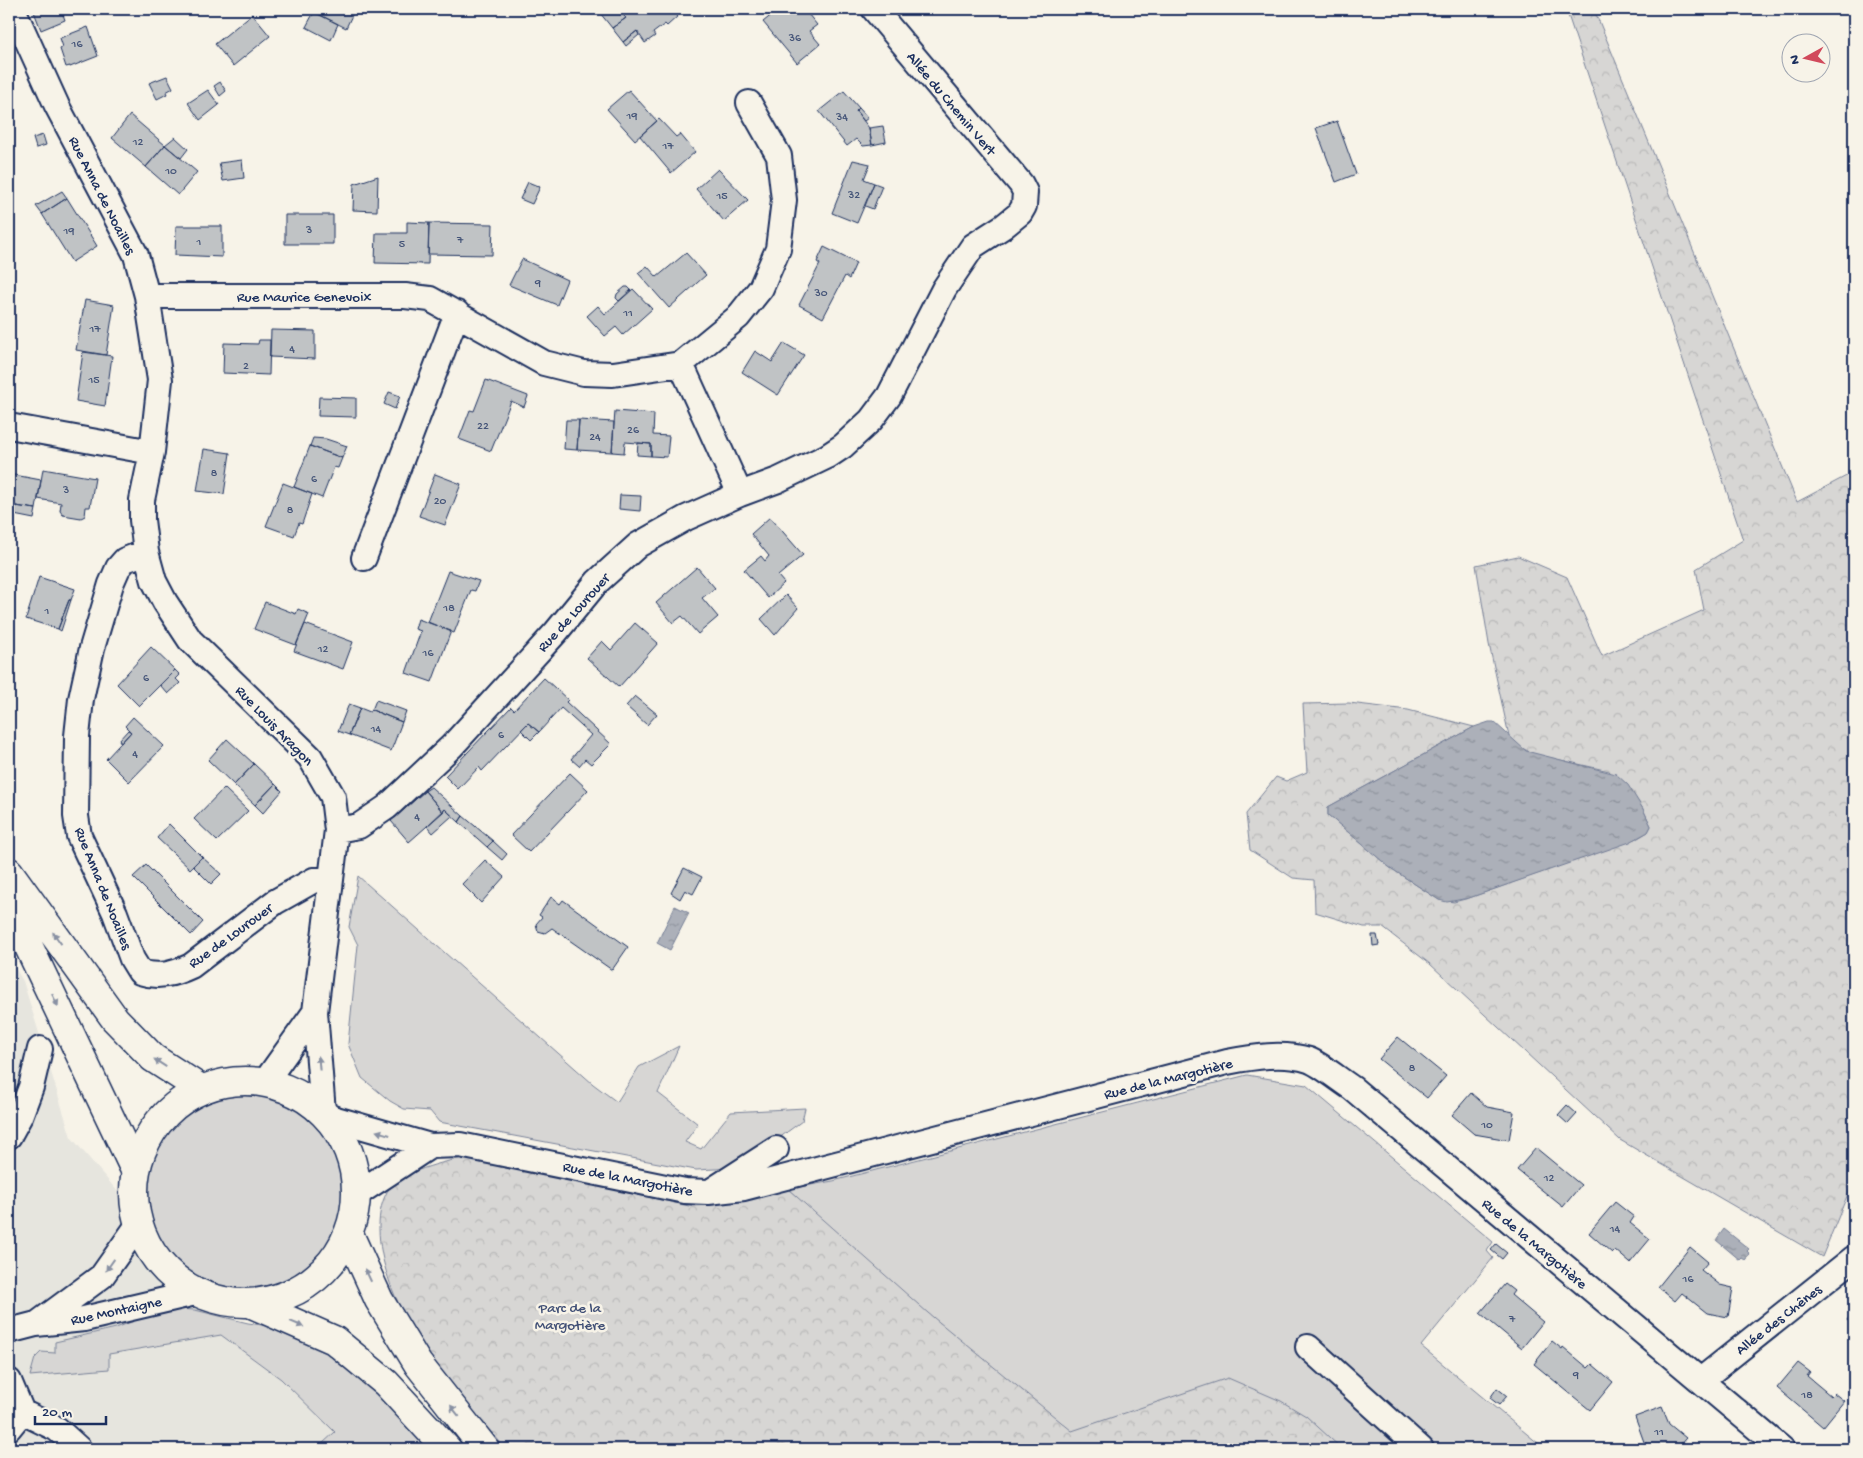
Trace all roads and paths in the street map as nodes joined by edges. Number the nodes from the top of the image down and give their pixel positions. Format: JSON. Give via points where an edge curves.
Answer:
{"nodes":[{"id":1,"x":13,"y":9,"type":"edge"},
{"id":2,"x":874,"y":9,"type":"edge"},
{"id":3,"x":749,"y":103,"type":"dead end"},
{"id":4,"x":1026,"y":199,"type":"joint"},
{"id":5,"x":147,"y":296,"type":"junction"},
{"id":6,"x":457,"y":313,"type":"junction"},
{"id":7,"x":681,"y":364,"type":"junction"},
{"id":8,"x":9,"y":426,"type":"edge"},
{"id":9,"x":152,"y":452,"type":"junction"},
{"id":10,"x":740,"y":494,"type":"junction"},
{"id":11,"x":146,"y":552,"type":"junction"},
{"id":12,"x":364,"y":558,"type":"dead end"},
{"id":13,"x":337,"y":830,"type":"junction"},
{"id":14,"x":9,"y":872,"type":"edge"},
{"id":15,"x":331,"y":878,"type":"junction"},
{"id":16,"x":9,"y":910,"type":"edge"},
{"id":17,"x":132,"y":958,"type":"joint"},
{"id":18,"x":315,"y":1012,"type":"junction"},
{"id":19,"x":40,"y":1049,"type":"dead end"},
{"id":20,"x":265,"y":1082,"type":"junction"},
{"id":21,"x":201,"y":1089,"type":"junction"},
{"id":22,"x":326,"y":1114,"type":"junction"},
{"id":23,"x":12,"y":1119,"type":"edge"},
{"id":24,"x":430,"y":1146,"type":"junction"},
{"id":25,"x":776,"y":1149,"type":"dead end"},
{"id":26,"x":135,"y":1170,"type":"junction"},
{"id":27,"x":708,"y":1192,"type":"junction"},
{"id":28,"x":357,"y":1194,"type":"junction"},
{"id":29,"x":138,"y":1225,"type":"junction"},
{"id":30,"x":349,"y":1234,"type":"junction"},
{"id":31,"x":1854,"y":1258,"type":"edge"},
{"id":32,"x":195,"y":1293,"type":"junction"},
{"id":33,"x":252,"y":1304,"type":"junction"},
{"id":34,"x":36,"y":1324,"type":"junction"},
{"id":35,"x":9,"y":1331,"type":"edge"},
{"id":36,"x":1308,"y":1347,"type":"dead end"},
{"id":37,"x":1701,"y":1380,"type":"junction"},
{"id":38,"x":9,"y":1381,"type":"edge"},
{"id":39,"x":15,"y":1420,"type":"edge"},
{"id":40,"x":79,"y":1449,"type":"edge"},
{"id":41,"x":447,"y":1449,"type":"edge"},
{"id":42,"x":485,"y":1449,"type":"edge"},
{"id":43,"x":1421,"y":1449,"type":"edge"},
{"id":44,"x":1782,"y":1449,"type":"edge"}],
"edges":[{"from":1,"to":5,"type":"street","name":"Rue Anna de Noailles","via":[[57,106],[136,255]]},
{"from":2,"to":4,"type":"street","name":"Allée du Chemin Vert","via":[[1020,184]]},
{"from":3,"to":7,"type":"street","via":[[779,156],[784,200],[778,249],[761,288],[738,317]]},
{"from":4,"to":10,"type":"street","name":"Rue de Lourouer","via":[[1020,213],[973,246],[944,289],[889,396],[871,420],[828,456]]},
{"from":5,"to":6,"type":"street","name":"Rue Maurice Genevoix","via":[[405,296],[430,299]]},
{"from":5,"to":9,"type":"street","name":"Rue Anna de Noailles","via":[[160,380]]},
{"from":6,"to":7,"type":"street","name":"Rue Maurice Genevoix","via":[[544,363],[584,373],[613,374]]},
{"from":6,"to":12,"type":"street"},
{"from":7,"to":10,"type":"street"},
{"from":8,"to":9,"type":"street"},
{"from":9,"to":11,"type":"street","name":"Rue Anna de Noailles","via":[[142,500]]},
{"from":10,"to":13,"type":"street","name":"Rue de Lourouer","via":[[686,518],[638,545],[597,582],[452,746],[386,807],[359,826]]},
{"from":11,"to":13,"type":"street","name":"Rue Louis Aragon","via":[[154,581],[190,640],[310,756],[333,797]]},
{"from":11,"to":17,"type":"street","name":"Rue Anna de Noailles","via":[[125,560],[111,584],[92,648],[77,736],[76,816],[79,836]]},
{"from":13,"to":15,"type":"street","name":"Rue Louis Aragon"},
{"from":21,"to":14,"type":"main road","one_way":true,"via":[[153,1058],[115,1019]]},
{"from":15,"to":17,"type":"street","name":"Rue de Lourouer","via":[[314,880],[275,902],[179,972],[149,975],[140,972]]},
{"from":15,"to":18,"type":"street","name":"Rue Louis Aragon"},
{"from":16,"to":26,"type":"main road","one_way":true},
{"from":18,"to":20,"type":"street","name":"Rue Louis Aragon"},
{"from":22,"to":18,"type":"street","name":"Rue Louis Aragon","one_way":true},
{"from":19,"to":23,"type":"street","via":[[31,1087]]},
{"from":20,"to":21,"type":"main road","via":[[233,1080]]},
{"from":20,"to":22,"type":"main road","via":[[296,1092]]},
{"from":21,"to":26,"type":"main road","via":[[178,1102],[158,1121],[144,1144]]},
{"from":24,"to":22,"type":"street","name":"Rue de la Margotière","one_way":true},
{"from":22,"to":28,"type":"main road","via":[[350,1153]]},
{"from":24,"to":27,"type":"street","name":"Rue de la Margotière","via":[[460,1145],[685,1191]]},
{"from":24,"to":28,"type":"street"},
{"from":25,"to":27,"type":"street"},
{"from":26,"to":29,"type":"main road","via":[[133,1198]]},
{"from":27,"to":37,"type":"street","name":"Rue de la Margotière","via":[[744,1188],[1255,1056],[1310,1061],[1352,1088]]},
{"from":28,"to":30,"type":"main road"},
{"from":29,"to":32,"type":"main road","via":[[160,1265]]},
{"from":29,"to":34,"type":"street","name":"Rue Montaigne","one_way":true,"via":[[102,1276]]},
{"from":30,"to":33,"type":"main road","via":[[333,1261],[311,1283],[283,1298]]},
{"from":42,"to":30,"type":"main road","one_way":true,"via":[[418,1364],[379,1300]]},
{"from":31,"to":37,"type":"street","name":"Allée des Chênes"},
{"from":32,"to":33,"type":"main road","via":[[222,1302]]},
{"from":32,"to":34,"type":"street","name":"Rue Montaigne","via":[[84,1320]]},
{"from":33,"to":41,"type":"main road","one_way":true,"via":[[334,1340],[386,1382]]},
{"from":34,"to":35,"type":"street","name":"Rue Montaigne"},
{"from":36,"to":43,"type":"street"},
{"from":37,"to":44,"type":"street","name":"Rue de la Margotière"},
{"from":38,"to":39,"type":"street"},
{"from":39,"to":40,"type":"street","via":[[57,1429]]}]}
